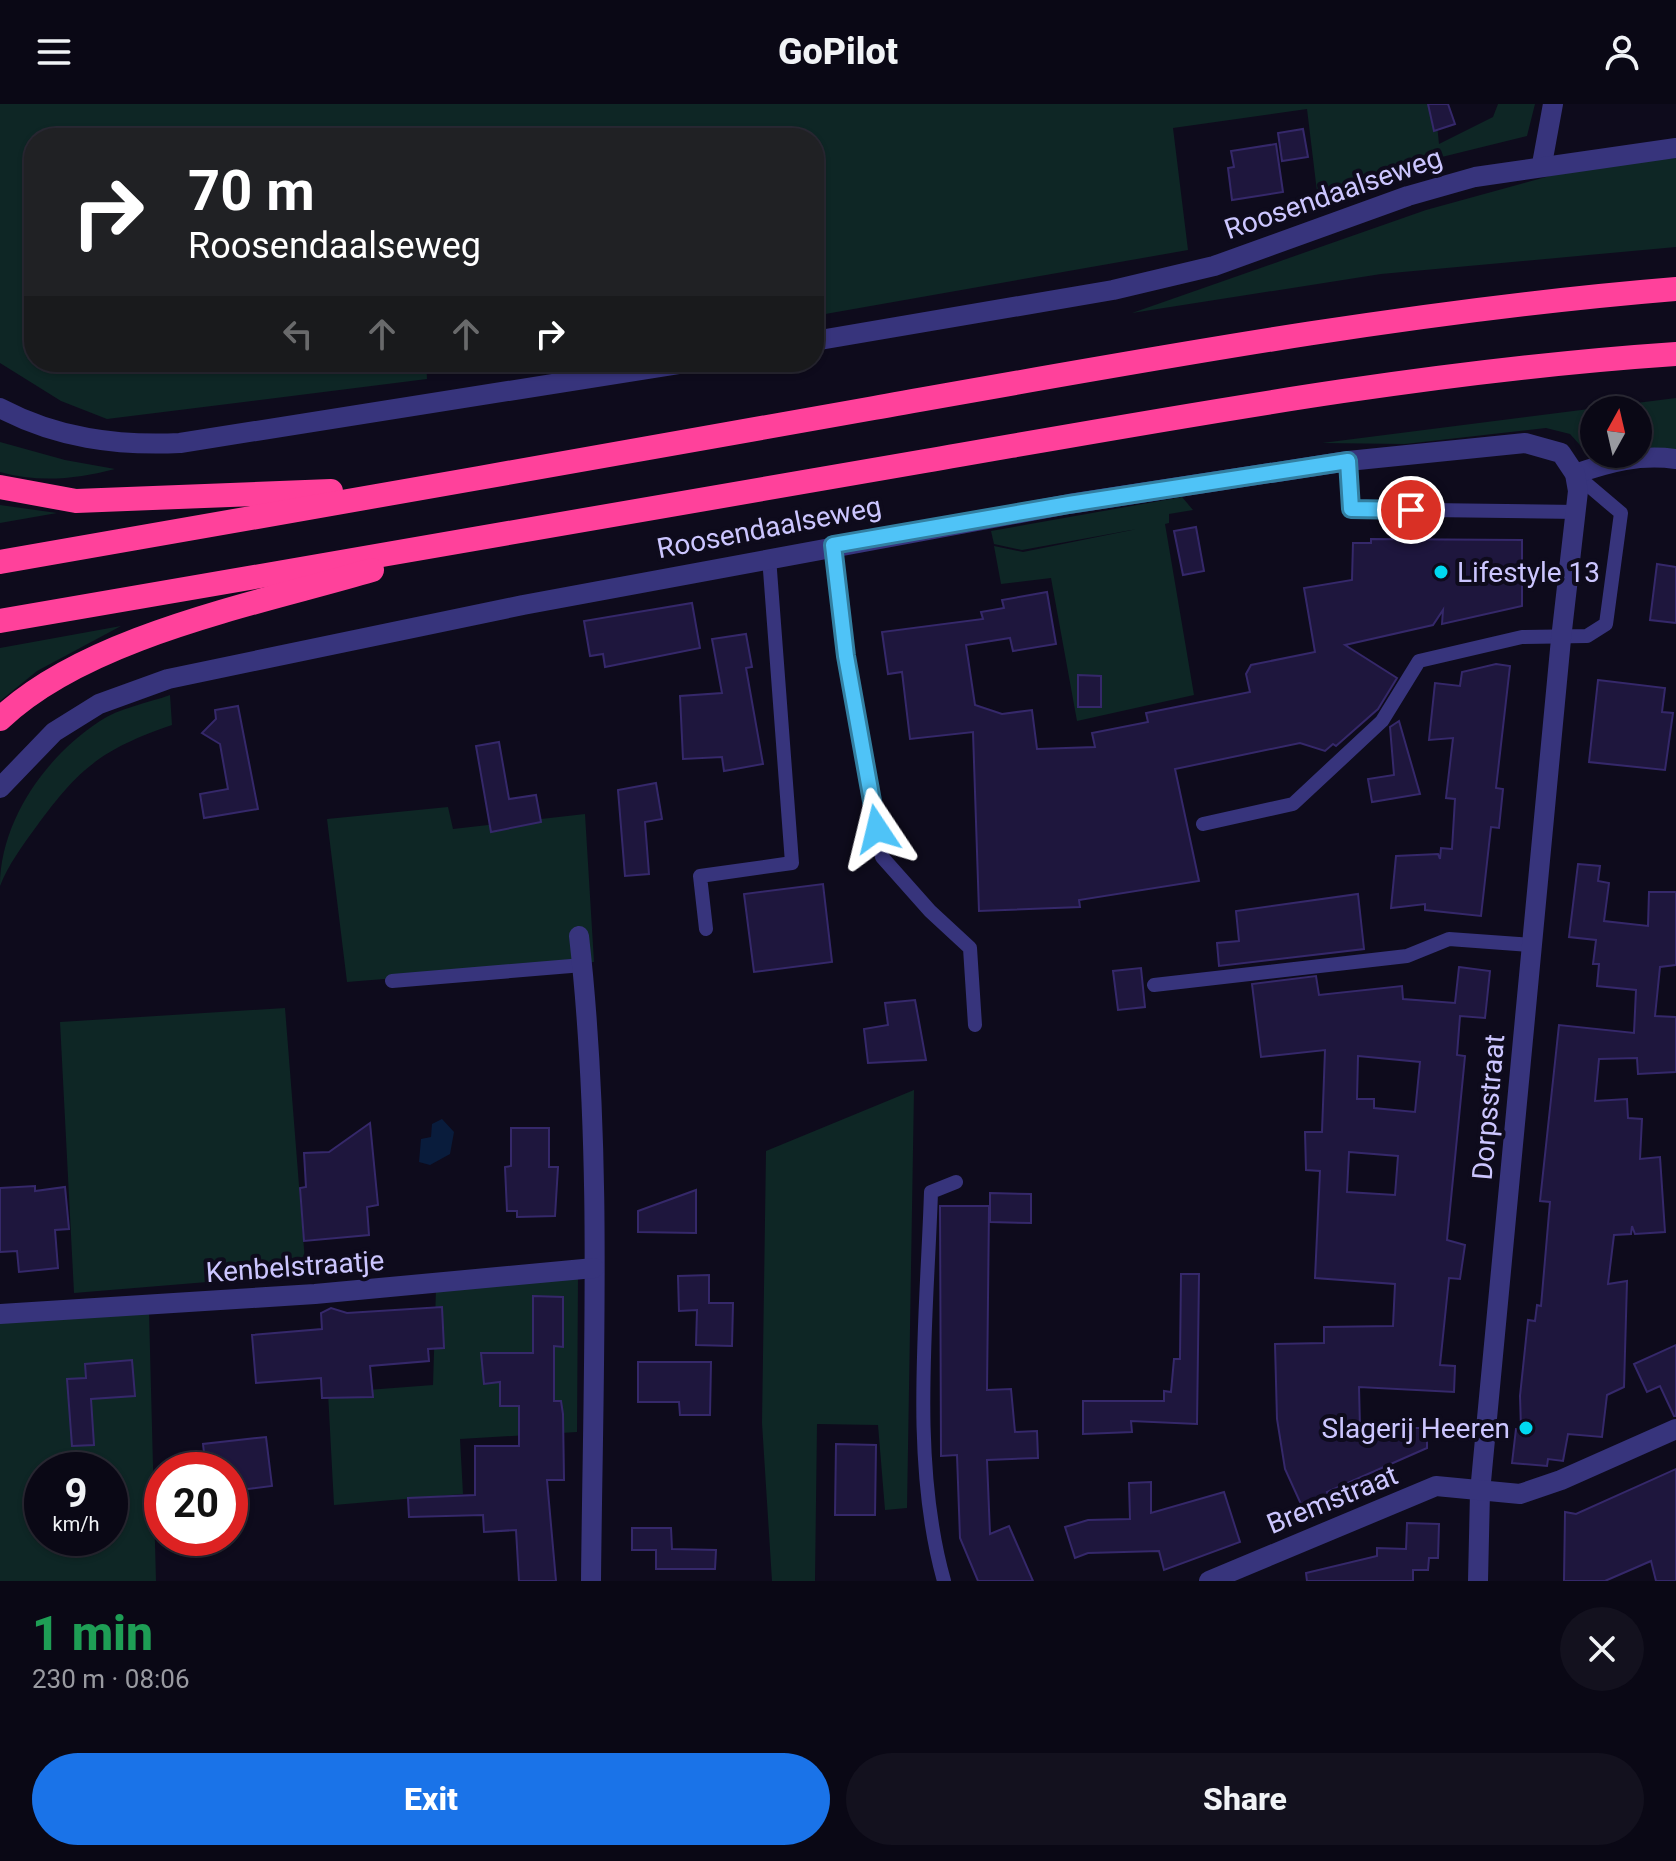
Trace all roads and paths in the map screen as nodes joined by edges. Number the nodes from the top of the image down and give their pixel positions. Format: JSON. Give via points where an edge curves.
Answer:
{"nodes":[{"id":1,"x":1553,"y":104,"type":"edge"},
{"id":2,"x":1676,"y":148,"type":"edge"},
{"id":3,"x":1542,"y":164,"type":"junction"},
{"id":4,"x":1676,"y":289,"type":"edge"},
{"id":5,"x":824,"y":339,"type":"edge"},
{"id":6,"x":1676,"y":354,"type":"edge"},
{"id":7,"x":628,"y":372,"type":"edge"},
{"id":8,"x":0,"y":408,"type":"edge"},
{"id":9,"x":1676,"y":459,"type":"edge"},
{"id":10,"x":1348,"y":461,"type":"junction"},
{"id":11,"x":1575,"y":474,"type":"junction"},
{"id":12,"x":0,"y":487,"type":"edge"},
{"id":13,"x":425,"y":488,"type":"junction"},
{"id":14,"x":1578,"y":512,"type":"junction"},
{"id":15,"x":480,"y":538,"type":"junction"},
{"id":16,"x":833,"y":545,"type":"junction"},
{"id":17,"x":769,"y":557,"type":"junction"},
{"id":18,"x":0,"y":562,"type":"edge"},
{"id":19,"x":0,"y":621,"type":"edge"},
{"id":20,"x":1561,"y":639,"type":"junction"},
{"id":21,"x":0,"y":719,"type":"edge"},
{"id":22,"x":0,"y":788,"type":"edge"},
{"id":23,"x":1203,"y":824,"type":"dead end"},
{"id":24,"x":706,"y":929,"type":"dead end"},
{"id":25,"x":579,"y":936,"type":"dead end"},
{"id":26,"x":1531,"y":945,"type":"junction"},
{"id":27,"x":583,"y":965,"type":"junction"},
{"id":28,"x":392,"y":981,"type":"dead end"},
{"id":29,"x":1154,"y":985,"type":"dead end"},
{"id":30,"x":975,"y":1025,"type":"dead end"},
{"id":31,"x":956,"y":1182,"type":"dead end"},
{"id":32,"x":594,"y":1268,"type":"junction"},
{"id":33,"x":0,"y":1314,"type":"edge"},
{"id":34,"x":1676,"y":1429,"type":"edge"},
{"id":35,"x":1480,"y":1492,"type":"junction"},
{"id":36,"x":591,"y":1581,"type":"edge"},
{"id":37,"x":944,"y":1581,"type":"edge"},
{"id":38,"x":1209,"y":1581,"type":"edge"},
{"id":39,"x":1478,"y":1581,"type":"edge"}],
"edges":[{"from":1,"to":3,"type":"street"},
{"from":2,"to":3,"type":"street","name":"Roosendaalseweg"},
{"from":3,"to":5,"type":"street","name":"Roosendaalseweg","via":[[1408,196],[1199,270],[1113,290]]},
{"from":4,"to":13,"type":"highway","via":[[1392,322],[1097,368]]},
{"from":6,"to":15,"type":"highway","name":"Roosendaalseweg","via":[[1420,379]]},
{"from":7,"to":8,"type":"street","via":[[180,443],[130,445],[73,436]]},
{"from":9,"to":11,"type":"street","via":[[1620,459]]},
{"from":10,"to":11,"type":"street","name":"Roosendaalseweg","via":[[1525,443],[1561,453]]},
{"from":10,"to":14,"type":"lane","via":[[1351,509]]},
{"from":10,"to":16,"type":"street","name":"Roosendaalseweg"},
{"from":11,"to":14,"type":"street","name":"Dorpsstraat"},
{"from":11,"to":20,"type":"lane","via":[[1621,513],[1606,624],[1587,636]]},
{"from":12,"to":13,"type":"highway","via":[[76,501]]},
{"from":13,"to":18,"type":"highway"},
{"from":14,"to":20,"type":"street","name":"Dorpsstraat"},
{"from":15,"to":19,"type":"highway","name":"Roosendaalseweg"},
{"from":15,"to":21,"type":"highway","via":[[172,629],[78,663]]},
{"from":16,"to":17,"type":"street","name":"Roosendaalseweg"},
{"from":16,"to":30,"type":"lane","via":[[846,656],[882,857],[970,948]]},
{"from":17,"to":22,"type":"street","name":"Roosendaalseweg","via":[[168,679],[99,704],[54,732]]},
{"from":17,"to":24,"type":"lane","via":[[792,863],[700,876]]},
{"from":20,"to":23,"type":"lane","via":[[1522,637],[1419,661],[1382,721],[1293,804]]},
{"from":20,"to":26,"type":"street","name":"Dorpsstraat"},
{"from":25,"to":27,"type":"street"},
{"from":26,"to":29,"type":"lane","via":[[1449,939],[1407,956]]},
{"from":26,"to":35,"type":"street","name":"Dorpsstraat"},
{"from":27,"to":28,"type":"lane"},
{"from":27,"to":32,"type":"street","via":[[590,1021]]},
{"from":31,"to":37,"type":"lane","via":[[931,1192],[923,1402],[934,1536]]},
{"from":32,"to":33,"type":"street","name":"Kenbelstraatje","via":[[315,1294]]},
{"from":32,"to":36,"type":"street"},
{"from":34,"to":35,"type":"street","name":"Bremstraat","via":[[1520,1494]]},
{"from":35,"to":38,"type":"street","name":"Bremstraat","via":[[1436,1486]]},
{"from":35,"to":39,"type":"street","name":"Dorpsstraat"}]}
